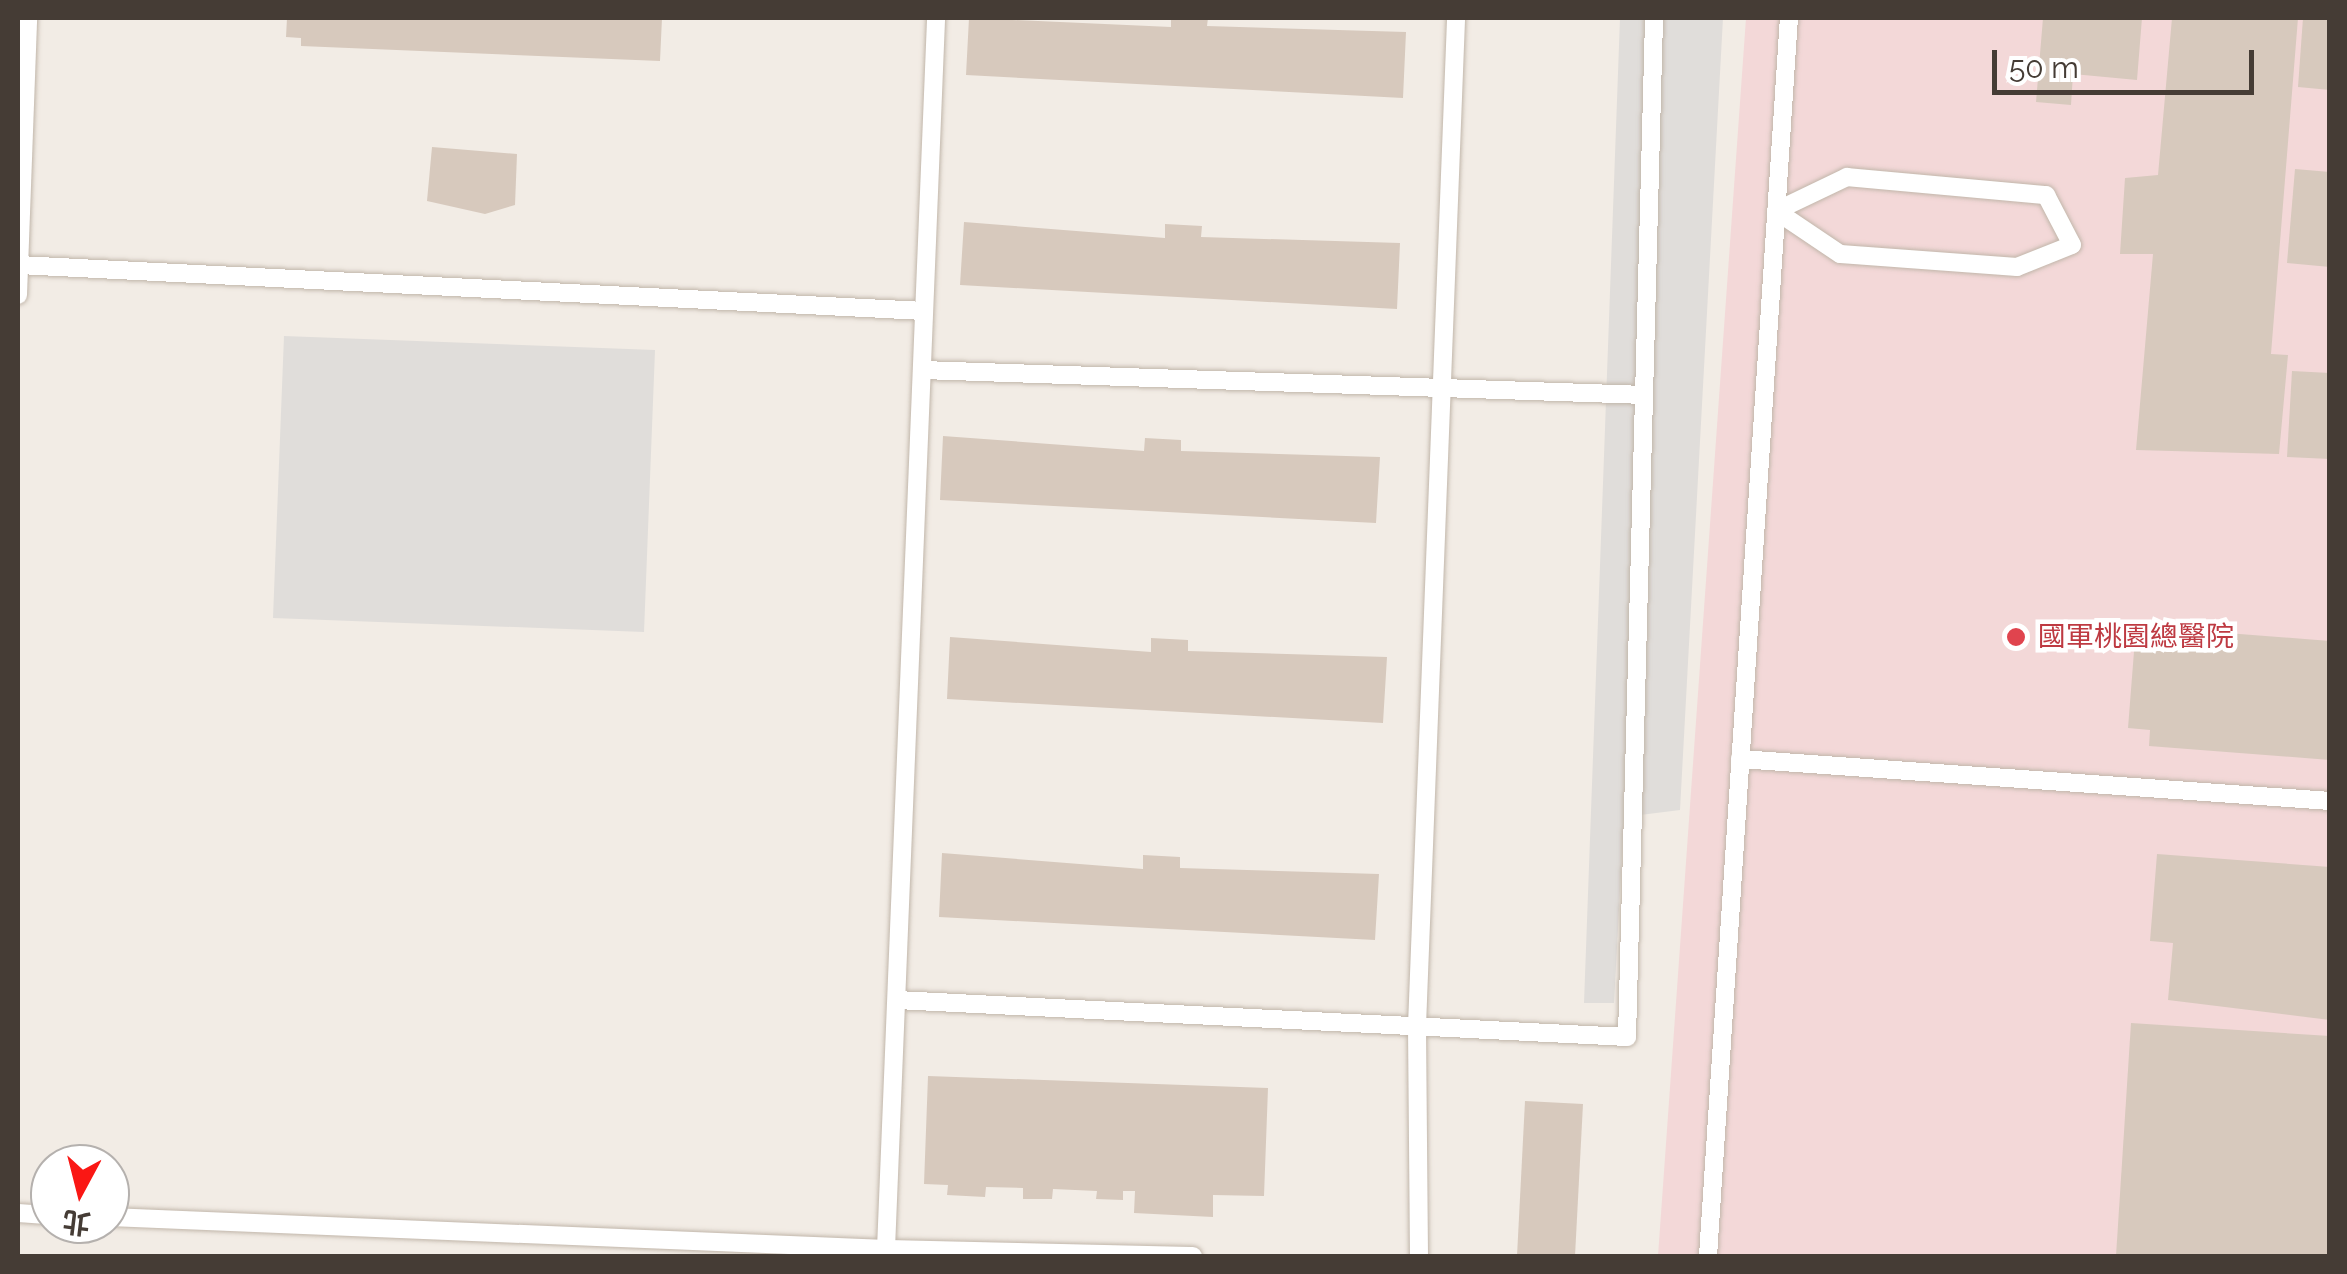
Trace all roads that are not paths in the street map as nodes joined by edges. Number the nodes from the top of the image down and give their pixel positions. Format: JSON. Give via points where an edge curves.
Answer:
{"nodes":[{"id":1,"x":28,"y":18,"type":"edge"},
{"id":2,"x":936,"y":18,"type":"edge"},
{"id":3,"x":1456,"y":18,"type":"edge"},
{"id":4,"x":1654,"y":18,"type":"edge"},
{"id":5,"x":1789,"y":18,"type":"edge"},
{"id":6,"x":1776,"y":211,"type":"junction"},
{"id":7,"x":19,"y":265,"type":"edge"},
{"id":8,"x":18,"y":295,"type":"edge"},
{"id":9,"x":924,"y":312,"type":"junction"},
{"id":10,"x":922,"y":370,"type":"junction"},
{"id":11,"x":1442,"y":384,"type":"junction"},
{"id":12,"x":1644,"y":395,"type":"junction"},
{"id":13,"x":1740,"y":759,"type":"junction"},
{"id":14,"x":2330,"y":801,"type":"edge"},
{"id":15,"x":896,"y":1000,"type":"junction"},
{"id":16,"x":1416,"y":1026,"type":"junction"},
{"id":17,"x":130,"y":1218,"type":"edge"},
{"id":18,"x":886,"y":1253,"type":"edge"},
{"id":19,"x":1194,"y":1256,"type":"edge"},
{"id":20,"x":1418,"y":1256,"type":"edge"},
{"id":21,"x":1708,"y":1256,"type":"edge"}],
"edges":[{"from":1,"to":7,"type":"lane"},
{"from":2,"to":9,"type":"lane"},
{"from":3,"to":11,"type":"lane"},
{"from":4,"to":12,"type":"lane"},
{"from":5,"to":6,"type":"lane"},
{"from":6,"to":6,"type":"lane","via":[[1840,254],[2017,266],[2072,244],[2046,195],[1846,177]]},
{"from":6,"to":13,"type":"lane"},
{"from":7,"to":8,"type":"lane"},
{"from":7,"to":9,"type":"lane"},
{"from":9,"to":10,"type":"lane"},
{"from":10,"to":11,"type":"lane"},
{"from":10,"to":15,"type":"lane"},
{"from":11,"to":12,"type":"lane"},
{"from":11,"to":16,"type":"lane"},
{"from":12,"to":16,"type":"lane","via":[[1627,1037]]},
{"from":13,"to":14,"type":"lane"},
{"from":13,"to":21,"type":"lane"},
{"from":15,"to":16,"type":"lane"},
{"from":15,"to":18,"type":"lane"},
{"from":16,"to":20,"type":"lane"},
{"from":17,"to":18,"type":"lane"},
{"from":18,"to":19,"type":"lane"}]}
